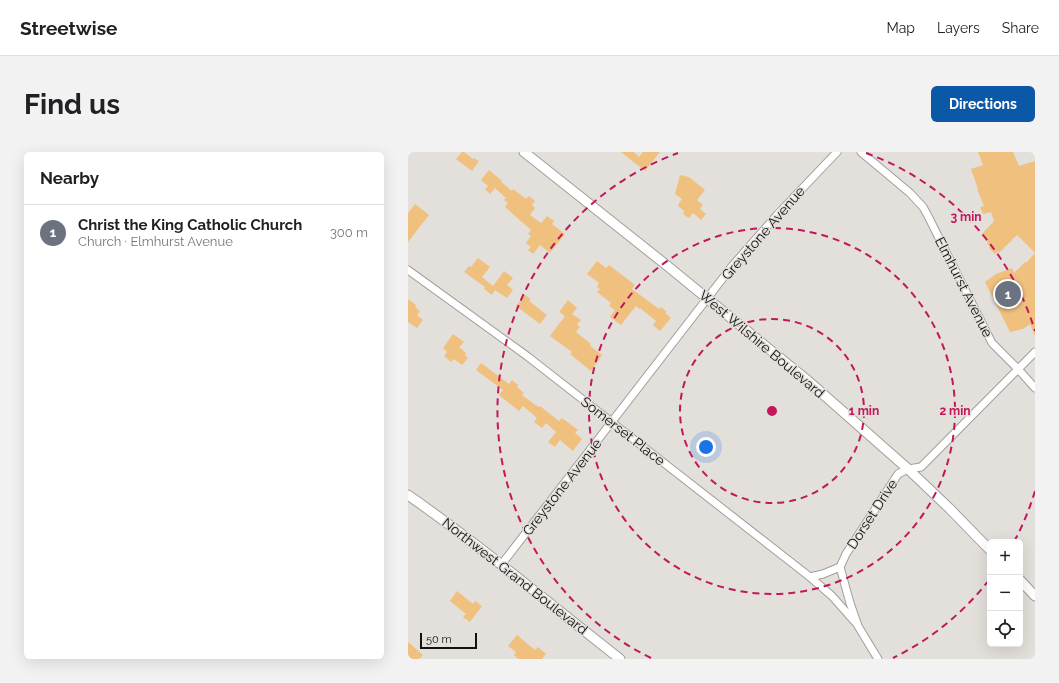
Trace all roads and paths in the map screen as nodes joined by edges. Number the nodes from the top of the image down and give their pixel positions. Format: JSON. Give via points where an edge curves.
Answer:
{"nodes":[{"id":1,"x":524,"y":152,"type":"edge"},
{"id":2,"x":837,"y":152,"type":"edge"},
{"id":3,"x":861,"y":152,"type":"edge"},
{"id":4,"x":408,"y":270,"type":"edge"},
{"id":5,"x":708,"y":298,"type":"junction"},
{"id":6,"x":1035,"y":352,"type":"edge"},
{"id":7,"x":1018,"y":369,"type":"junction"},
{"id":8,"x":1035,"y":388,"type":"edge"},
{"id":9,"x":612,"y":423,"type":"junction"},
{"id":10,"x":908,"y":469,"type":"junction"},
{"id":11,"x":408,"y":495,"type":"edge"},
{"id":12,"x":987,"y":547,"type":"edge"},
{"id":13,"x":501,"y":565,"type":"junction"},
{"id":14,"x":840,"y":567,"type":"junction"},
{"id":15,"x":810,"y":577,"type":"junction"},
{"id":16,"x":1023,"y":583,"type":"edge"},
{"id":17,"x":1035,"y":596,"type":"edge"},
{"id":18,"x":858,"y":626,"type":"junction"},
{"id":19,"x":620,"y":659,"type":"edge"},
{"id":20,"x":878,"y":659,"type":"edge"}],
"edges":[{"from":1,"to":5,"type":"street","name":"West Wilshire Boulevard"},
{"from":2,"to":5,"type":"street","name":"Greystone Avenue","via":[[777,215]]},
{"from":3,"to":7,"type":"street","name":"Elmhurst Avenue","via":[[923,207],[992,343]]},
{"from":4,"to":9,"type":"street","name":"Somerset Place","via":[[527,356]]},
{"from":5,"to":9,"type":"street","name":"Greystone Avenue"},
{"from":5,"to":10,"type":"street","name":"West Wilshire Boulevard"},
{"from":6,"to":7,"type":"street","name":"Dorset Drive"},
{"from":7,"to":8,"type":"street","name":"Elmhurst Avenue"},
{"from":7,"to":10,"type":"street","name":"Dorset Drive","via":[[921,467]]},
{"from":9,"to":13,"type":"street","name":"Greystone Avenue"},
{"from":9,"to":15,"type":"street","name":"Somerset Place"},
{"from":10,"to":12,"type":"street","name":"West Wilshire Boulevard"},
{"from":10,"to":14,"type":"street","name":"Dorset Drive","via":[[898,474]]},
{"from":11,"to":13,"type":"street","name":"Northwest Grand Boulevard"},
{"from":13,"to":19,"type":"street","name":"Northwest Grand Boulevard"},
{"from":14,"to":15,"type":"street"},
{"from":14,"to":18,"type":"street"},
{"from":15,"to":18,"type":"street","name":"Somerset Place","via":[[832,596]]},
{"from":16,"to":17,"type":"street"},
{"from":18,"to":20,"type":"street"}]}
